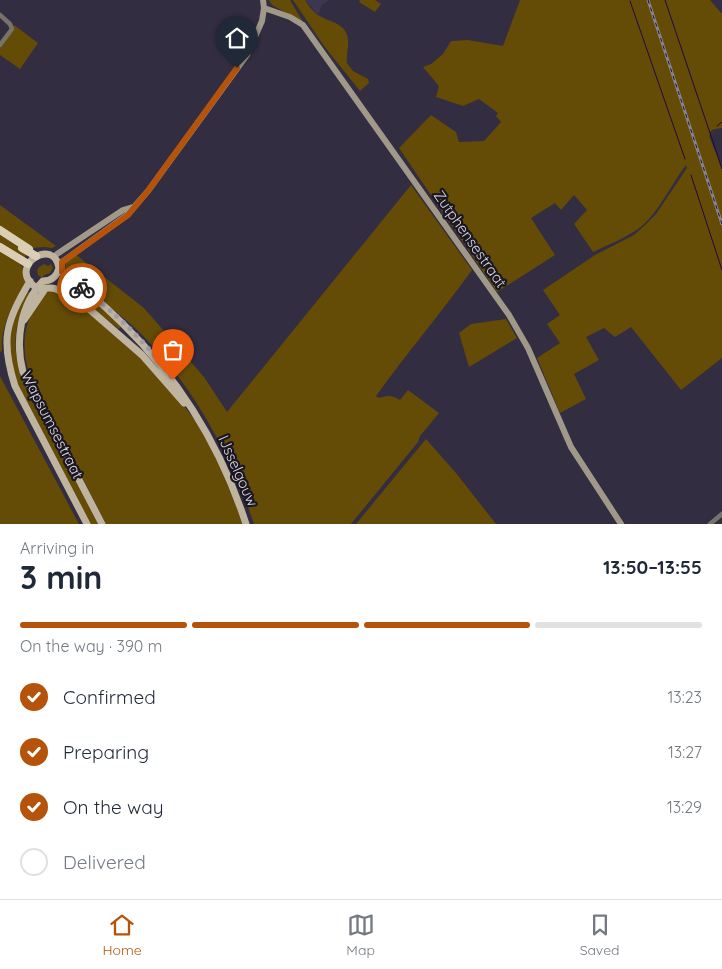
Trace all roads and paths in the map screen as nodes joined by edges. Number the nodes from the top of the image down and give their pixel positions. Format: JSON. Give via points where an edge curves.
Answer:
{"nodes":[{"id":1,"x":263,"y":0,"type":"edge"},
{"id":2,"x":264,"y":8,"type":"junction"},
{"id":3,"x":0,"y":15,"type":"edge"},
{"id":4,"x":0,"y":45,"type":"edge"},
{"id":5,"x":132,"y":207,"type":"junction"},
{"id":6,"x":0,"y":230,"type":"edge"},
{"id":7,"x":12,"y":239,"type":"junction"},
{"id":8,"x":0,"y":247,"type":"edge"},
{"id":9,"x":29,"y":249,"type":"joint"},
{"id":10,"x":36,"y":256,"type":"junction"},
{"id":11,"x":57,"y":257,"type":"junction"},
{"id":12,"x":29,"y":266,"type":"junction"},
{"id":13,"x":60,"y":273,"type":"junction"},
{"id":14,"x":30,"y":281,"type":"junction"},
{"id":15,"x":54,"y":286,"type":"junction"},
{"id":16,"x":41,"y":287,"type":"junction"},
{"id":17,"x":204,"y":429,"type":"junction"},
{"id":18,"x":722,"y":514,"type":"edge"},
{"id":19,"x":87,"y":524,"type":"edge"},
{"id":20,"x":102,"y":524,"type":"edge"},
{"id":21,"x":246,"y":524,"type":"edge"},
{"id":22,"x":621,"y":524,"type":"edge"},
{"id":23,"x":710,"y":524,"type":"edge"}],
"edges":[{"from":1,"to":2,"type":"street"},
{"from":2,"to":5,"type":"street","via":[[262,21],[246,55],[148,191]]},
{"from":2,"to":22,"type":"street","name":"Zutphensestraat","via":[[303,25],[509,315],[528,348],[571,447]]},
{"from":3,"to":4,"type":"street","via":[[12,29]]},
{"from":5,"to":11,"type":"street"},
{"from":5,"to":11,"type":"street","via":[[128,215]]},
{"from":6,"to":7,"type":"highway"},
{"from":7,"to":9,"type":"highway"},
{"from":7,"to":10,"type":"highway"},
{"from":8,"to":12,"type":"highway"},
{"from":9,"to":11,"type":"main road","via":[[45,250]]},
{"from":10,"to":11,"type":"main road"},
{"from":10,"to":12,"type":"main road"},
{"from":11,"to":12,"type":"main road","via":[[39,259]]},
{"from":11,"to":13,"type":"main road"},
{"from":12,"to":14,"type":"main road"},
{"from":12,"to":16,"type":"main road","via":[[33,279]]},
{"from":13,"to":15,"type":"main road"},
{"from":13,"to":16,"type":"main road","via":[[43,281]]},
{"from":13,"to":17,"type":"main road","name":"IJsselgouw","via":[[96,300],[158,360]]},
{"from":14,"to":16,"type":"main road"},
{"from":14,"to":19,"type":"main road","name":"Wapsumsestraat","via":[[7,322],[4,342],[7,366]]},
{"from":15,"to":16,"type":"main road"},
{"from":15,"to":17,"type":"main road","name":"IJsselgouw","via":[[83,304],[146,359]]},
{"from":16,"to":20,"type":"main road","name":"Wapsumsestraat","via":[[24,310],[19,346],[23,372]]},
{"from":17,"to":21,"type":"main road","name":"IJsselgouw","via":[[228,476]]},
{"from":18,"to":23,"type":"street"}]}
